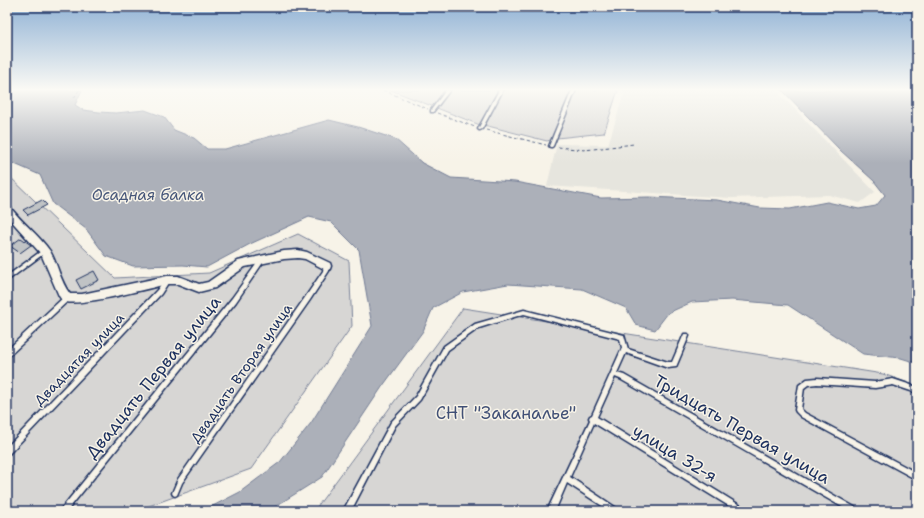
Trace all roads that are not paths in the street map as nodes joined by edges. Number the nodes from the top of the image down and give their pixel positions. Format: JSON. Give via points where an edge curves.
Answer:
{"nodes":[{"id":1,"x":488,"y":114,"type":"edge"},
{"id":2,"x":564,"y":114,"type":"edge"},
{"id":3,"x":480,"y":128,"type":"road end"},
{"id":4,"x":550,"y":146,"type":"road end"},
{"id":5,"x":7,"y":209,"type":"edge"},
{"id":6,"x":44,"y":251,"type":"junction"},
{"id":7,"x":262,"y":259,"type":"junction"},
{"id":8,"x":326,"y":266,"type":"joint"},
{"id":9,"x":7,"y":279,"type":"edge"},
{"id":10,"x":167,"y":280,"type":"junction"},
{"id":11,"x":67,"y":298,"type":"junction"},
{"id":12,"x":686,"y":336,"type":"dead end"},
{"id":13,"x":624,"y":350,"type":"junction"},
{"id":14,"x":7,"y":354,"type":"edge"},
{"id":15,"x":613,"y":374,"type":"junction"},
{"id":16,"x":917,"y":390,"type":"edge"},
{"id":17,"x":592,"y":418,"type":"junction"},
{"id":18,"x":7,"y":452,"type":"edge"},
{"id":19,"x":566,"y":478,"type":"junction"},
{"id":20,"x":917,"y":478,"type":"edge"},
{"id":21,"x":175,"y":493,"type":"dead end"},
{"id":22,"x":63,"y":511,"type":"edge"},
{"id":23,"x":347,"y":511,"type":"edge"},
{"id":24,"x":551,"y":511,"type":"edge"},
{"id":25,"x":616,"y":511,"type":"edge"},
{"id":26,"x":744,"y":511,"type":"edge"},
{"id":27,"x":856,"y":511,"type":"edge"}],
"edges":[{"from":1,"to":3,"type":"lane"},
{"from":2,"to":4,"type":"lane"},
{"from":5,"to":6,"type":"street","via":[[13,219]]},
{"from":6,"to":9,"type":"lane"},
{"from":6,"to":11,"type":"street","via":[[54,267],[60,290]]},
{"from":7,"to":8,"type":"street","via":[[298,254]]},
{"from":7,"to":10,"type":"street","via":[[242,264],[211,285],[199,288],[178,280]]},
{"from":7,"to":22,"type":"lane","name":"Двадцать Первая улица","via":[[234,300]]},
{"from":8,"to":21,"type":"lane","name":"Двадцать Вторая улица","via":[[326,271],[180,481]]},
{"from":10,"to":11,"type":"street","via":[[82,298]]},
{"from":10,"to":18,"type":"lane","name":"Двадцатая улица","via":[[153,298]]},
{"from":11,"to":14,"type":"lane"},
{"from":12,"to":13,"type":"lane","via":[[674,365]]},
{"from":13,"to":15,"type":"lane"},
{"from":13,"to":23,"type":"lane","via":[[622,337],[524,312],[477,326],[446,348],[418,398],[393,424]]},
{"from":15,"to":17,"type":"lane"},
{"from":15,"to":27,"type":"lane","name":"Тридцать Первая улица","via":[[713,428]]},
{"from":16,"to":20,"type":"lane","via":[[893,382],[875,385],[807,382],[801,387],[798,410]]},
{"from":17,"to":19,"type":"lane"},
{"from":17,"to":26,"type":"lane","name":"улица 32-я"},
{"from":19,"to":24,"type":"lane"},
{"from":19,"to":25,"type":"lane"}]}
